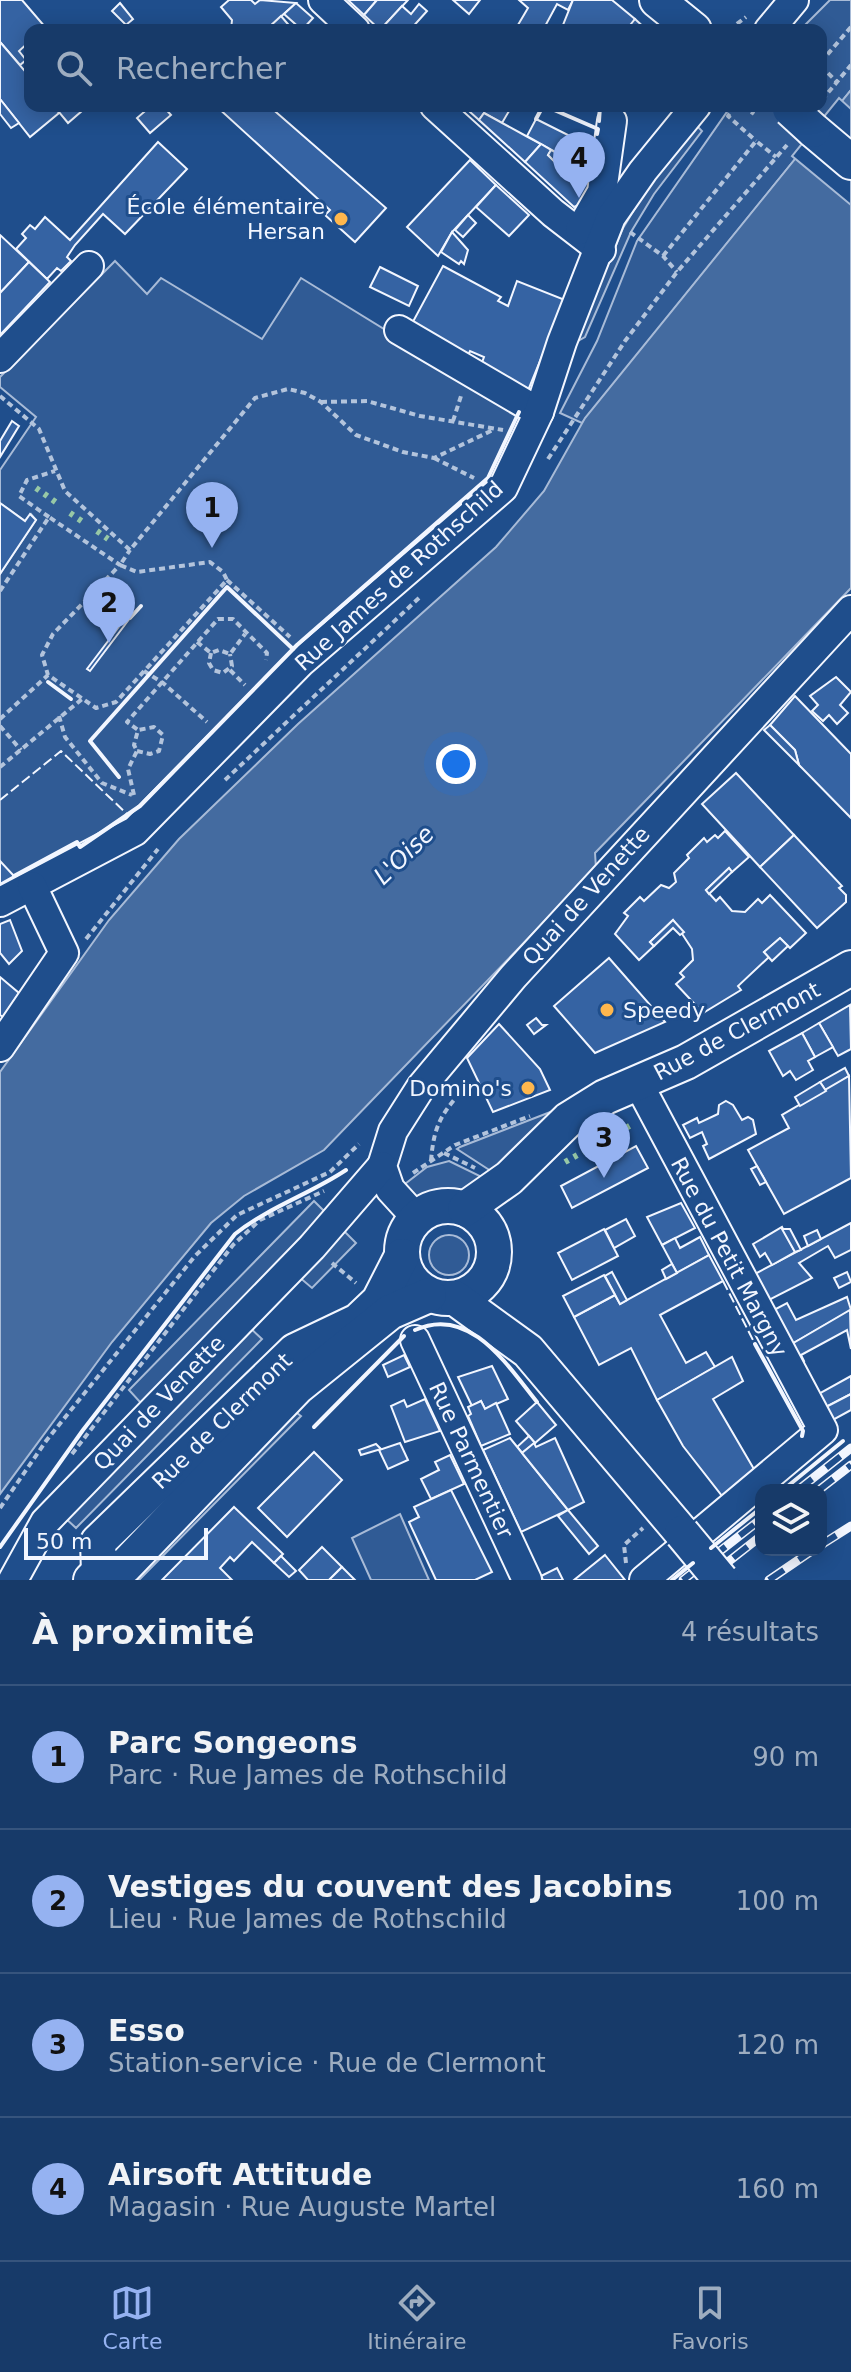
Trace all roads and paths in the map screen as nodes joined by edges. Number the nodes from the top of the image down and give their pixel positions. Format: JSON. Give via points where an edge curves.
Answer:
{"nodes":[{"id":1,"x":323,"y":0,"type":"edge"},
{"id":2,"x":657,"y":0,"type":"edge"},
{"id":3,"x":794,"y":0,"type":"edge"},
{"id":4,"x":761,"y":20,"type":"edge"},
{"id":5,"x":349,"y":24,"type":"edge"},
{"id":6,"x":687,"y":24,"type":"edge"},
{"id":7,"x":851,"y":27,"type":"edge"},
{"id":8,"x":827,"y":57,"type":"edge"},
{"id":9,"x":851,"y":65,"type":"edge"},
{"id":10,"x":827,"y":71,"type":"edge"},
{"id":11,"x":837,"y":82,"type":"junction"},
{"id":12,"x":827,"y":89,"type":"edge"},
{"id":13,"x":442,"y":112,"type":"edge"},
{"id":14,"x":691,"y":112,"type":"edge"},
{"id":15,"x":731,"y":112,"type":"edge"},
{"id":16,"x":789,"y":114,"type":"edge"},
{"id":17,"x":612,"y":121,"type":"dead end"},
{"id":18,"x":756,"y":141,"type":"junction"},
{"id":19,"x":777,"y":158,"type":"junction"},
{"id":20,"x":851,"y":162,"type":"edge"},
{"id":21,"x":611,"y":217,"type":"junction"},
{"id":22,"x":580,"y":230,"type":"junction"},
{"id":23,"x":601,"y":250,"type":"junction"},
{"id":24,"x":663,"y":256,"type":"junction"},
{"id":25,"x":89,"y":266,"type":"dead end"},
{"id":26,"x":677,"y":272,"type":"junction"},
{"id":27,"x":399,"y":330,"type":"dead end"},
{"id":28,"x":0,"y":358,"type":"edge"},
{"id":29,"x":0,"y":396,"type":"edge"},
{"id":30,"x":321,"y":402,"type":"junction"},
{"id":31,"x":535,"y":423,"type":"junction"},
{"id":32,"x":493,"y":430,"type":"junction"},
{"id":33,"x":434,"y":458,"type":"junction"},
{"id":34,"x":543,"y":467,"type":"dead end"},
{"id":35,"x":55,"y":471,"type":"junction"},
{"id":36,"x":463,"y":489,"type":"dead end"},
{"id":37,"x":49,"y":517,"type":"junction"},
{"id":38,"x":130,"y":550,"type":"junction"},
{"id":39,"x":120,"y":565,"type":"junction"},
{"id":40,"x":227,"y":580,"type":"junction"},
{"id":41,"x":428,"y":590,"type":"dead end"},
{"id":42,"x":0,"y":591,"type":"edge"},
{"id":43,"x":851,"y":610,"type":"edge"},
{"id":44,"x":245,"y":634,"type":"junction"},
{"id":45,"x":293,"y":640,"type":"dead end"},
{"id":46,"x":197,"y":642,"type":"junction"},
{"id":47,"x":211,"y":653,"type":"junction"},
{"id":48,"x":230,"y":654,"type":"junction"},
{"id":49,"x":266,"y":665,"type":"dead end"},
{"id":50,"x":230,"y":670,"type":"junction"},
{"id":51,"x":142,"y":671,"type":"junction"},
{"id":52,"x":48,"y":675,"type":"junction"},
{"id":53,"x":255,"y":675,"type":"dead end"},
{"id":54,"x":163,"y":683,"type":"junction"},
{"id":55,"x":245,"y":686,"type":"junction"},
{"id":56,"x":236,"y":695,"type":"dead end"},
{"id":57,"x":82,"y":699,"type":"junction"},
{"id":58,"x":217,"y":713,"type":"dead end"},
{"id":59,"x":59,"y":716,"type":"junction"},
{"id":60,"x":0,"y":719,"type":"edge"},
{"id":61,"x":207,"y":722,"type":"junction"},
{"id":62,"x":0,"y":726,"type":"edge"},
{"id":63,"x":138,"y":730,"type":"junction"},
{"id":64,"x":198,"y":732,"type":"dead end"},
{"id":65,"x":21,"y":750,"type":"junction"},
{"id":66,"x":137,"y":751,"type":"junction"},
{"id":67,"x":159,"y":751,"type":"junction"},
{"id":68,"x":165,"y":757,"type":"dead end"},
{"id":69,"x":0,"y":767,"type":"edge"},
{"id":70,"x":220,"y":785,"type":"dead end"},
{"id":71,"x":143,"y":788,"type":"dead end"},
{"id":72,"x":150,"y":818,"type":"junction"},
{"id":73,"x":32,"y":886,"type":"junction"},
{"id":74,"x":0,"y":902,"type":"edge"},
{"id":75,"x":64,"y":953,"type":"junction"},
{"id":76,"x":851,"y":968,"type":"edge"},
{"id":77,"x":0,"y":1047,"type":"edge"},
{"id":78,"x":638,"y":1083,"type":"junction"},
{"id":79,"x":468,"y":1084,"type":"dead end"},
{"id":80,"x":533,"y":1115,"type":"dead end"},
{"id":81,"x":363,"y":1138,"type":"dead end"},
{"id":82,"x":431,"y":1161,"type":"junction"},
{"id":83,"x":381,"y":1178,"type":"junction"},
{"id":84,"x":509,"y":1178,"type":"junction"},
{"id":85,"x":465,"y":1209,"type":"junction"},
{"id":86,"x":413,"y":1222,"type":"junction"},
{"id":87,"x":492,"y":1237,"type":"junction"},
{"id":88,"x":402,"y":1256,"type":"junction"},
{"id":89,"x":488,"y":1276,"type":"junction"},
{"id":90,"x":442,"y":1297,"type":"junction"},
{"id":91,"x":415,"y":1340,"type":"dead end"},
{"id":92,"x":528,"y":1351,"type":"junction"},
{"id":93,"x":71,"y":1456,"type":"dead end"},
{"id":94,"x":0,"y":1508,"type":"edge"},
{"id":95,"x":645,"y":1526,"type":"dead end"},
{"id":96,"x":99,"y":1577,"type":"edge"},
{"id":97,"x":636,"y":1578,"type":"edge"},
{"id":98,"x":13,"y":1580,"type":"edge"},
{"id":99,"x":527,"y":1580,"type":"edge"},
{"id":100,"x":721,"y":1580,"type":"edge"}],
"edges":[{"from":1,"to":5,"type":"street"},
{"from":2,"to":6,"type":"main road"},
{"from":3,"to":4,"type":"street"},
{"from":7,"to":8,"type":"path"},
{"from":9,"to":11,"type":"path"},
{"from":10,"to":11,"type":"path"},
{"from":11,"to":12,"type":"path"},
{"from":13,"to":22,"type":"street","via":[[553,213]]},
{"from":14,"to":21,"type":"street","name":"Rue James de Rothschild"},
{"from":15,"to":18,"type":"path","via":[[728,116]]},
{"from":16,"to":19,"type":"path"},
{"from":16,"to":20,"type":"main road","bridge":true},
{"from":17,"to":22,"type":"street","via":[[602,192]]},
{"from":18,"to":19,"type":"path"},
{"from":18,"to":24,"type":"path"},
{"from":19,"to":26,"type":"path"},
{"from":21,"to":23,"type":"street","name":"Rue James de Rothschild"},
{"from":21,"to":24,"type":"path"},
{"from":22,"to":23,"type":"street"},
{"from":23,"to":31,"type":"street","name":"Rue James de Rothschild"},
{"from":24,"to":26,"type":"path"},
{"from":25,"to":28,"type":"street"},
{"from":26,"to":34,"type":"path","via":[[617,352]]},
{"from":27,"to":31,"type":"street"},
{"from":29,"to":35,"type":"path","via":[[39,429]]},
{"from":30,"to":32,"type":"path","via":[[367,401]]},
{"from":30,"to":33,"type":"path","via":[[356,435]]},
{"from":30,"to":38,"type":"path","via":[[288,389],[255,398]]},
{"from":31,"to":32,"type":"path"},
{"from":31,"to":72,"type":"street","name":"Rue James de Rothschild","via":[[503,488],[300,663]]},
{"from":32,"to":33,"type":"path"},
{"from":33,"to":36,"type":"path","via":[[475,478]]},
{"from":35,"to":37,"type":"path","via":[[27,480],[19,496]]},
{"from":35,"to":38,"type":"path","via":[[65,491]]},
{"from":37,"to":39,"type":"path"},
{"from":37,"to":42,"type":"path"},
{"from":38,"to":39,"type":"path"},
{"from":39,"to":40,"type":"path","via":[[137,572],[210,562]]},
{"from":39,"to":52,"type":"path","via":[[53,634],[42,655]]},
{"from":40,"to":45,"type":"path"},
{"from":40,"to":51,"type":"path"},
{"from":41,"to":70,"type":"path"},
{"from":43,"to":83,"type":"street","name":"Quai de Venette","via":[[513,977],[421,1087],[393,1131]]},
{"from":44,"to":46,"type":"path","via":[[233,619],[218,619]]},
{"from":44,"to":48,"type":"path"},
{"from":44,"to":49,"type":"path","via":[[267,653]]},
{"from":46,"to":47,"type":"path"},
{"from":46,"to":54,"type":"path"},
{"from":47,"to":48,"type":"path"},
{"from":47,"to":50,"type":"path","via":[[213,670]]},
{"from":48,"to":50,"type":"path"},
{"from":50,"to":55,"type":"path"},
{"from":51,"to":54,"type":"path"},
{"from":51,"to":57,"type":"path","via":[[116,702],[96,708]]},
{"from":52,"to":57,"type":"path"},
{"from":52,"to":60,"type":"path"},
{"from":53,"to":55,"type":"path"},
{"from":54,"to":61,"type":"path"},
{"from":54,"to":63,"type":"path","via":[[127,722]]},
{"from":55,"to":56,"type":"path"},
{"from":57,"to":59,"type":"path"},
{"from":58,"to":61,"type":"path"},
{"from":59,"to":65,"type":"path"},
{"from":59,"to":72,"type":"path","via":[[65,737],[102,783]]},
{"from":61,"to":64,"type":"path"},
{"from":62,"to":65,"type":"path"},
{"from":63,"to":66,"type":"path"},
{"from":63,"to":67,"type":"path","via":[[154,727],[163,735]]},
{"from":65,"to":69,"type":"path"},
{"from":66,"to":67,"type":"path"},
{"from":66,"to":72,"type":"path","via":[[128,769]]},
{"from":67,"to":68,"type":"path"},
{"from":71,"to":72,"type":"path"},
{"from":72,"to":73,"type":"street","name":"Rue James de Rothschild"},
{"from":72,"to":75,"type":"path","via":[[74,954]]},
{"from":73,"to":74,"type":"street","name":"Rue James de Rothschild"},
{"from":73,"to":75,"type":"street"},
{"from":75,"to":77,"type":"street"},
{"from":76,"to":78,"type":"main road","name":"Rue de Clermont","via":[[686,1062]]},
{"from":78,"to":84,"type":"main road","name":"Rue de Clermont","via":[[568,1120]]},
{"from":78,"to":97,"type":"street","name":"Rue du Petit Margny","via":[[823,1430]]},
{"from":79,"to":82,"type":"path","via":[[440,1115]]},
{"from":80,"to":82,"type":"path","via":[[455,1145]]},
{"from":81,"to":94,"type":"path","via":[[330,1172],[237,1215],[195,1256],[46,1441]]},
{"from":82,"to":83,"type":"path"},
{"from":83,"to":86,"type":"street","via":[[411,1212]]},
{"from":83,"to":93,"type":"path","via":[[332,1187],[260,1220],[233,1245]]},
{"from":83,"to":98,"type":"street","name":"Quai de Venette","via":[[45,1522]]},
{"from":84,"to":85,"type":"main road","name":"Rue de Clermont"},
{"from":84,"to":87,"type":"main road","name":"Rue de Clermont"},
{"from":85,"to":86,"type":"main road","via":[[437,1207]]},
{"from":85,"to":87,"type":"main road"},
{"from":86,"to":88,"type":"main road"},
{"from":87,"to":89,"type":"main road","via":[[495,1250]]},
{"from":88,"to":90,"type":"main road","via":[[410,1279]]},
{"from":88,"to":96,"type":"main road","name":"Rue de Clermont","via":[[379,1301],[358,1321],[295,1351],[98,1542]]},
{"from":89,"to":90,"type":"main road","via":[[468,1294]]},
{"from":89,"to":92,"type":"main road"},
{"from":90,"to":92,"type":"main road"},
{"from":90,"to":96,"type":"main road","name":"Rue de Clermont","via":[[390,1312],[297,1387],[125,1566]]},
{"from":91,"to":99,"type":"street","name":"Rue Parmentier"},
{"from":92,"to":100,"type":"main road","bridge":true},
{"from":95,"to":97,"type":"path","via":[[624,1545]]}]}
